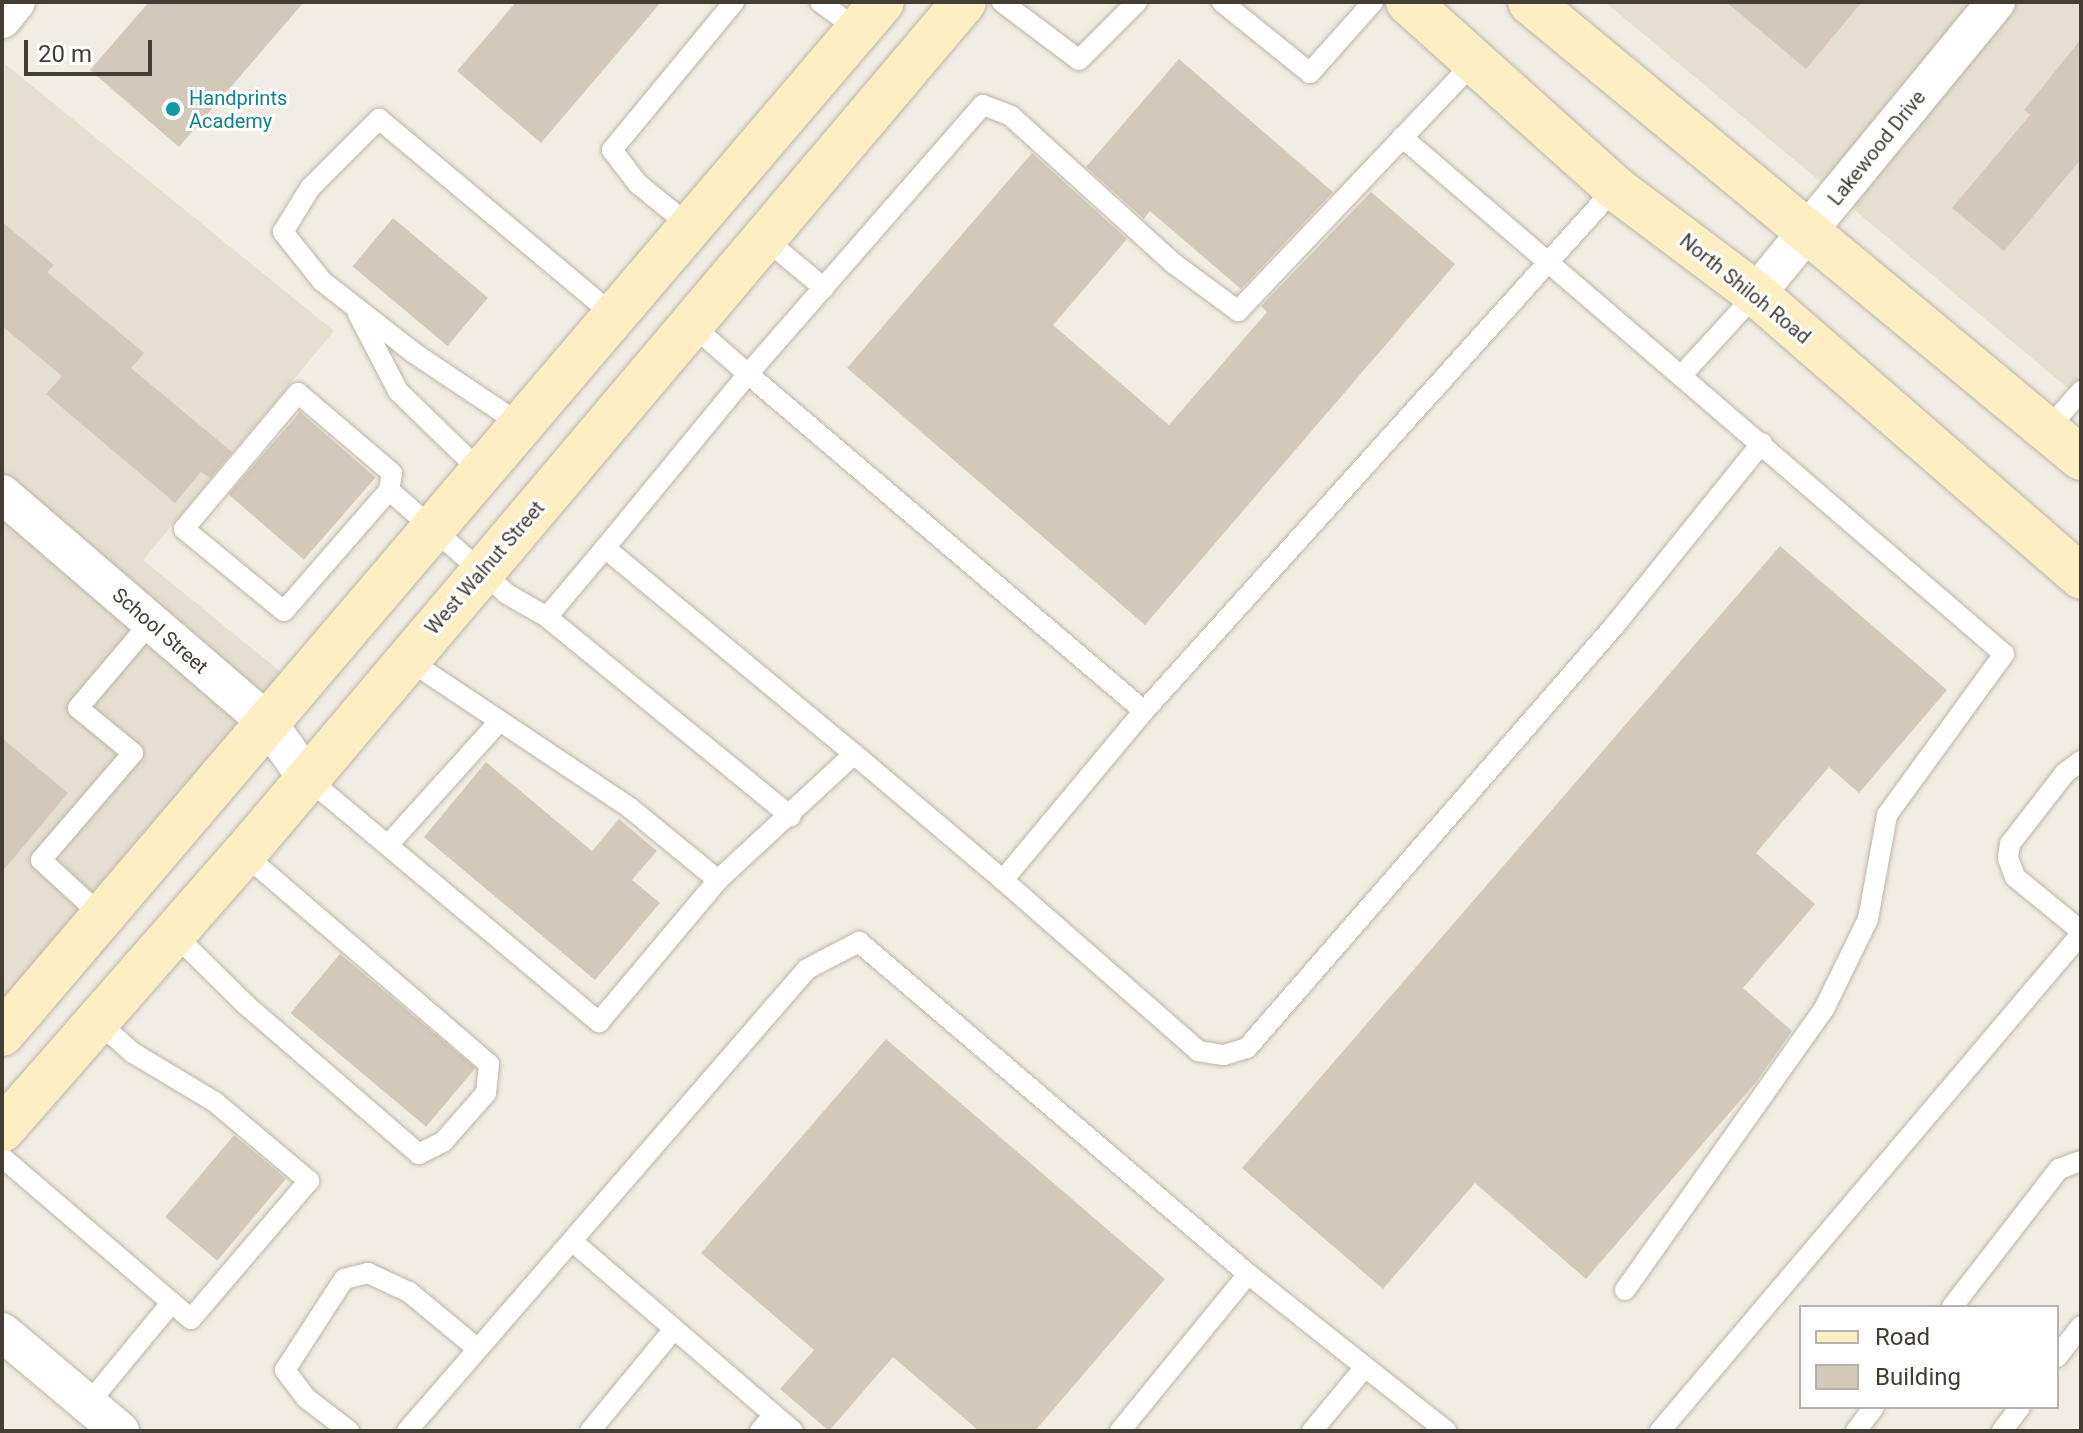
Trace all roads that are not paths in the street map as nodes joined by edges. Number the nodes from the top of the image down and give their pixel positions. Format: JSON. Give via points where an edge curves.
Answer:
{"nodes":[{"id":1,"x":16,"y":2,"type":"edge"},
{"id":2,"x":734,"y":2,"type":"edge"},
{"id":3,"x":820,"y":2,"type":"edge"},
{"id":4,"x":964,"y":2,"type":"edge"},
{"id":5,"x":1002,"y":2,"type":"edge"},
{"id":6,"x":1137,"y":2,"type":"edge"},
{"id":7,"x":1222,"y":2,"type":"edge"},
{"id":8,"x":1373,"y":2,"type":"edge"},
{"id":9,"x":1408,"y":2,"type":"edge"},
{"id":10,"x":1996,"y":2,"type":"edge"},
{"id":11,"x":1553,"y":9,"type":"edge"},
{"id":12,"x":870,"y":16,"type":"edge"},
{"id":13,"x":2,"y":19,"type":"edge"},
{"id":14,"x":1474,"y":62,"type":"junction"},
{"id":15,"x":1402,"y":137,"type":"junction"},
{"id":16,"x":1615,"y":188,"type":"junction"},
{"id":17,"x":691,"y":227,"type":"junction"},
{"id":18,"x":1806,"y":235,"type":"junction"},
{"id":19,"x":764,"y":238,"type":"junction"},
{"id":20,"x":1546,"y":265,"type":"junction"},
{"id":21,"x":824,"y":288,"type":"junction"},
{"id":22,"x":1756,"y":294,"type":"junction"},
{"id":23,"x":355,"y":307,"type":"junction"},
{"id":24,"x":615,"y":316,"type":"junction"},
{"id":25,"x":691,"y":324,"type":"junction"},
{"id":26,"x":748,"y":374,"type":"junction"},
{"id":27,"x":1681,"y":376,"type":"junction"},
{"id":28,"x":2081,"y":391,"type":"edge"},
{"id":29,"x":523,"y":426,"type":"junction"},
{"id":30,"x":2047,"y":430,"type":"junction"},
{"id":31,"x":1762,"y":443,"type":"junction"},
{"id":32,"x":2081,"y":458,"type":"edge"},
{"id":33,"x":482,"y":473,"type":"junction"},
{"id":34,"x":389,"y":490,"type":"junction"},
{"id":35,"x":2,"y":494,"type":"edge"},
{"id":36,"x":434,"y":530,"type":"junction"},
{"id":37,"x":605,"y":548,"type":"junction"},
{"id":38,"x":483,"y":574,"type":"junction"},
{"id":39,"x":2081,"y":577,"type":"edge"},
{"id":40,"x":547,"y":617,"type":"junction"},
{"id":41,"x":151,"y":622,"type":"junction"},
{"id":42,"x":407,"y":659,"type":"junction"},
{"id":43,"x":1144,"y":711,"type":"junction"},
{"id":44,"x":267,"y":722,"type":"junction"},
{"id":45,"x":497,"y":724,"type":"junction"},
{"id":46,"x":854,"y":754,"type":"junction"},
{"id":47,"x":2081,"y":761,"type":"edge"},
{"id":48,"x":307,"y":778,"type":"junction"},
{"id":49,"x":791,"y":817,"type":"junction"},
{"id":50,"x":388,"y":845,"type":"junction"},
{"id":51,"x":244,"y":854,"type":"junction"},
{"id":52,"x":718,"y":880,"type":"junction"},
{"id":53,"x":1003,"y":880,"type":"junction"},
{"id":54,"x":102,"y":916,"type":"junction"},
{"id":55,"x":2081,"y":932,"type":"edge"},
{"id":56,"x":173,"y":933,"type":"junction"},
{"id":57,"x":97,"y":1021,"type":"junction"},
{"id":58,"x":2,"y":1034,"type":"edge"},
{"id":59,"x":2,"y":1130,"type":"edge"},
{"id":60,"x":2,"y":1157,"type":"edge"},
{"id":61,"x":2081,"y":1161,"type":"edge"},
{"id":62,"x":572,"y":1241,"type":"junction"},
{"id":63,"x":1248,"y":1274,"type":"junction"},
{"id":64,"x":1625,"y":1290,"type":"dead end"},
{"id":65,"x":172,"y":1302,"type":"junction"},
{"id":66,"x":1954,"y":1305,"type":"edge"},
{"id":67,"x":2081,"y":1326,"type":"edge"},
{"id":68,"x":674,"y":1329,"type":"junction"},
{"id":69,"x":2,"y":1332,"type":"edge"},
{"id":70,"x":478,"y":1349,"type":"junction"},
{"id":71,"x":2059,"y":1354,"type":"edge"},
{"id":72,"x":1365,"y":1367,"type":"junction"},
{"id":73,"x":88,"y":1404,"type":"junction"},
{"id":74,"x":1872,"y":1409,"type":"edge"},
{"id":75,"x":2018,"y":1409,"type":"edge"},
{"id":76,"x":774,"y":1415,"type":"junction"},
{"id":77,"x":120,"y":1431,"type":"edge"},
{"id":78,"x":349,"y":1431,"type":"edge"},
{"id":79,"x":407,"y":1431,"type":"edge"},
{"id":80,"x":590,"y":1431,"type":"edge"},
{"id":81,"x":760,"y":1431,"type":"edge"},
{"id":82,"x":793,"y":1431,"type":"edge"},
{"id":83,"x":1120,"y":1431,"type":"edge"},
{"id":84,"x":1312,"y":1431,"type":"edge"},
{"id":85,"x":1446,"y":1431,"type":"edge"},
{"id":86,"x":1660,"y":1431,"type":"edge"},
{"id":87,"x":1856,"y":1431,"type":"edge"},
{"id":88,"x":2002,"y":1431,"type":"edge"}],
"edges":[{"from":1,"to":13,"type":"street"},
{"from":2,"to":17,"type":"lane","via":[[612,150],[638,184]]},
{"from":3,"to":12,"type":"lane"},
{"from":4,"to":19,"type":"main road","name":"West Walnut Street"},
{"from":5,"to":6,"type":"lane","via":[[1079,60]]},
{"from":7,"to":8,"type":"lane","via":[[1310,73]]},
{"from":9,"to":14,"type":"main road","name":"North Shiloh Road"},
{"from":10,"to":18,"type":"street","name":"Lakewood Drive"},
{"from":11,"to":18,"type":"main road"},
{"from":12,"to":17,"type":"main road"},
{"from":14,"to":15,"type":"lane"},
{"from":14,"to":16,"type":"main road","name":"North Shiloh Road"},
{"from":15,"to":20,"type":"lane"},
{"from":15,"to":21,"type":"lane","via":[[1238,311],[1173,263],[1011,116],[983,105]]},
{"from":16,"to":20,"type":"lane"},
{"from":16,"to":22,"type":"main road","name":"North Shiloh Road"},
{"from":17,"to":24,"type":"main road"},
{"from":18,"to":22,"type":"street","name":"Lakewood Drive"},
{"from":18,"to":30,"type":"main road"},
{"from":19,"to":21,"type":"lane"},
{"from":19,"to":25,"type":"main road","name":"West Walnut Street"},
{"from":20,"to":27,"type":"lane"},
{"from":20,"to":43,"type":"lane"},
{"from":21,"to":26,"type":"lane"},
{"from":22,"to":27,"type":"lane"},
{"from":22,"to":39,"type":"main road","name":"North Shiloh Road"},
{"from":23,"to":24,"type":"lane","via":[[322,281],[283,232],[310,188],[379,119]]},
{"from":23,"to":29,"type":"lane"},
{"from":23,"to":33,"type":"lane","via":[[398,391]]},
{"from":24,"to":29,"type":"main road"},
{"from":25,"to":26,"type":"lane"},
{"from":25,"to":38,"type":"main road","name":"West Walnut Street"},
{"from":26,"to":37,"type":"lane"},
{"from":26,"to":43,"type":"lane"},
{"from":27,"to":31,"type":"lane"},
{"from":28,"to":30,"type":"lane"},
{"from":29,"to":33,"type":"main road"},
{"from":30,"to":32,"type":"main road"},
{"from":31,"to":53,"type":"lane","via":[[1615,625],[1247,1048],[1224,1055],[1198,1051]]},
{"from":31,"to":64,"type":"lane","via":[[2004,654],[1887,815],[1868,919],[1824,1009]]},
{"from":33,"to":36,"type":"main road"},
{"from":34,"to":34,"type":"lane","via":[[284,611],[184,529],[298,393],[392,473]]},
{"from":34,"to":36,"type":"lane"},
{"from":35,"to":41,"type":"street","name":"School Street"},
{"from":36,"to":38,"type":"lane"},
{"from":36,"to":44,"type":"main road"},
{"from":37,"to":40,"type":"lane"},
{"from":37,"to":46,"type":"lane"},
{"from":38,"to":40,"type":"lane"},
{"from":38,"to":42,"type":"main road","name":"West Walnut Street"},
{"from":40,"to":49,"type":"lane"},
{"from":41,"to":44,"type":"street","name":"School Street"},
{"from":41,"to":54,"type":"lane","via":[[78,708],[133,753],[41,860]]},
{"from":42,"to":45,"type":"lane"},
{"from":42,"to":48,"type":"main road","name":"West Walnut Street"},
{"from":43,"to":53,"type":"lane"},
{"from":44,"to":48,"type":"street","name":"School Street"},
{"from":44,"to":54,"type":"main road"},
{"from":45,"to":50,"type":"lane"},
{"from":45,"to":52,"type":"lane","via":[[630,808]]},
{"from":46,"to":49,"type":"lane"},
{"from":46,"to":53,"type":"lane"},
{"from":47,"to":55,"type":"lane","via":[[2065,773],[2010,844],[2008,858],[2015,877]]},
{"from":48,"to":50,"type":"lane"},
{"from":48,"to":51,"type":"main road","name":"West Walnut Street"},
{"from":49,"to":52,"type":"lane"},
{"from":50,"to":52,"type":"lane","via":[[599,1022]]},
{"from":51,"to":56,"type":"main road","name":"West Walnut Street"},
{"from":51,"to":56,"type":"lane","via":[[489,1064],[486,1093],[443,1142],[419,1154],[245,1004]]},
{"from":54,"to":58,"type":"main road"},
{"from":55,"to":86,"type":"lane"},
{"from":56,"to":57,"type":"main road","name":"West Walnut Street"},
{"from":57,"to":59,"type":"main road","name":"West Walnut Street"},
{"from":57,"to":65,"type":"lane","via":[[133,1053],[215,1102],[309,1181],[191,1319]]},
{"from":60,"to":65,"type":"lane"},
{"from":61,"to":66,"type":"lane","via":[[2059,1169]]},
{"from":62,"to":63,"type":"lane","via":[[807,969],[859,942]]},
{"from":62,"to":68,"type":"lane"},
{"from":62,"to":70,"type":"lane"},
{"from":63,"to":72,"type":"lane"},
{"from":63,"to":83,"type":"lane"},
{"from":65,"to":73,"type":"lane"},
{"from":67,"to":71,"type":"lane"},
{"from":68,"to":76,"type":"lane"},
{"from":68,"to":80,"type":"lane"},
{"from":69,"to":73,"type":"street"},
{"from":70,"to":78,"type":"lane","via":[[409,1292],[368,1273],[344,1279],[285,1370],[306,1398]]},
{"from":70,"to":79,"type":"lane"},
{"from":72,"to":84,"type":"lane"},
{"from":72,"to":85,"type":"lane"},
{"from":73,"to":77,"type":"street"},
{"from":74,"to":87,"type":"lane"},
{"from":75,"to":88,"type":"lane"},
{"from":76,"to":81,"type":"lane"},
{"from":76,"to":82,"type":"lane"}]}
